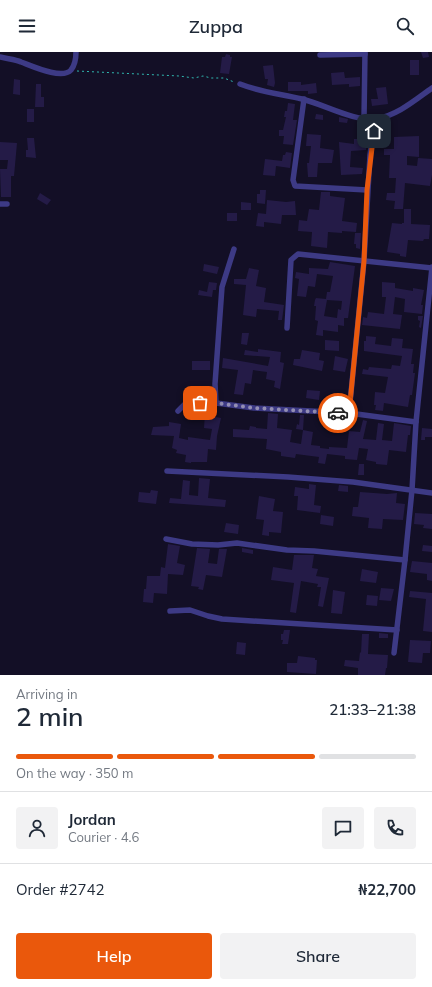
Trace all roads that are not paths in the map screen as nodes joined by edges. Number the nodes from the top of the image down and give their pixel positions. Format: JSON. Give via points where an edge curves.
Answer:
{"nodes":[{"id":1,"x":76,"y":52,"type":"edge"},
{"id":2,"x":365,"y":53,"type":"edge"},
{"id":3,"x":320,"y":55,"type":"dead end"},
{"id":4,"x":0,"y":57,"type":"edge"},
{"id":5,"x":240,"y":84,"type":"road end"},
{"id":6,"x":432,"y":88,"type":"edge"},
{"id":7,"x":304,"y":100,"type":"junction"},
{"id":8,"x":364,"y":119,"type":"junction"},
{"id":9,"x":375,"y":119,"type":"junction"},
{"id":10,"x":367,"y":190,"type":"junction"},
{"id":11,"x":0,"y":204,"type":"edge"},
{"id":12,"x":7,"y":204,"type":"dead end"},
{"id":13,"x":234,"y":250,"type":"dead end"},
{"id":14,"x":364,"y":261,"type":"junction"},
{"id":15,"x":432,"y":267,"type":"edge"},
{"id":16,"x":287,"y":328,"type":"dead end"},
{"id":17,"x":216,"y":403,"type":"junction"},
{"id":18,"x":178,"y":412,"type":"dead end"},
{"id":19,"x":349,"y":413,"type":"junction"},
{"id":20,"x":416,"y":422,"type":"junction"},
{"id":21,"x":167,"y":471,"type":"dead end"},
{"id":22,"x":412,"y":490,"type":"junction"},
{"id":23,"x":432,"y":493,"type":"edge"},
{"id":24,"x":166,"y":539,"type":"dead end"},
{"id":25,"x":405,"y":560,"type":"junction"},
{"id":26,"x":170,"y":611,"type":"dead end"},
{"id":27,"x":397,"y":630,"type":"junction"},
{"id":28,"x":394,"y":653,"type":"dead end"}],
"edges":[{"from":1,"to":4,"type":"street","via":[[76,61],[71,70],[63,74]]},
{"from":2,"to":3,"type":"street"},
{"from":2,"to":8,"type":"street"},
{"from":5,"to":7,"type":"street","via":[[258,91]]},
{"from":6,"to":9,"type":"street","via":[[402,109]]},
{"from":7,"to":8,"type":"street"},
{"from":7,"to":10,"type":"street","via":[[293,180],[295,186]]},
{"from":8,"to":9,"type":"street"},
{"from":9,"to":10,"type":"street"},
{"from":10,"to":14,"type":"street"},
{"from":11,"to":12,"type":"street"},
{"from":13,"to":17,"type":"street","via":[[222,287]]},
{"from":14,"to":15,"type":"street"},
{"from":14,"to":16,"type":"street","via":[[302,254],[294,256],[291,260]]},
{"from":14,"to":19,"type":"street"},
{"from":15,"to":20,"type":"street"},
{"from":17,"to":18,"type":"street","via":[[185,404]]},
{"from":17,"to":19,"type":"street","via":[[254,408]]},
{"from":19,"to":20,"type":"street"},
{"from":20,"to":22,"type":"street"},
{"from":21,"to":22,"type":"street","via":[[353,482]]},
{"from":22,"to":23,"type":"street"},
{"from":22,"to":25,"type":"street"},
{"from":24,"to":25,"type":"street","via":[[192,544],[237,543]]},
{"from":25,"to":27,"type":"street"},
{"from":26,"to":27,"type":"street","via":[[190,610],[222,619]]},
{"from":27,"to":28,"type":"street"}]}
